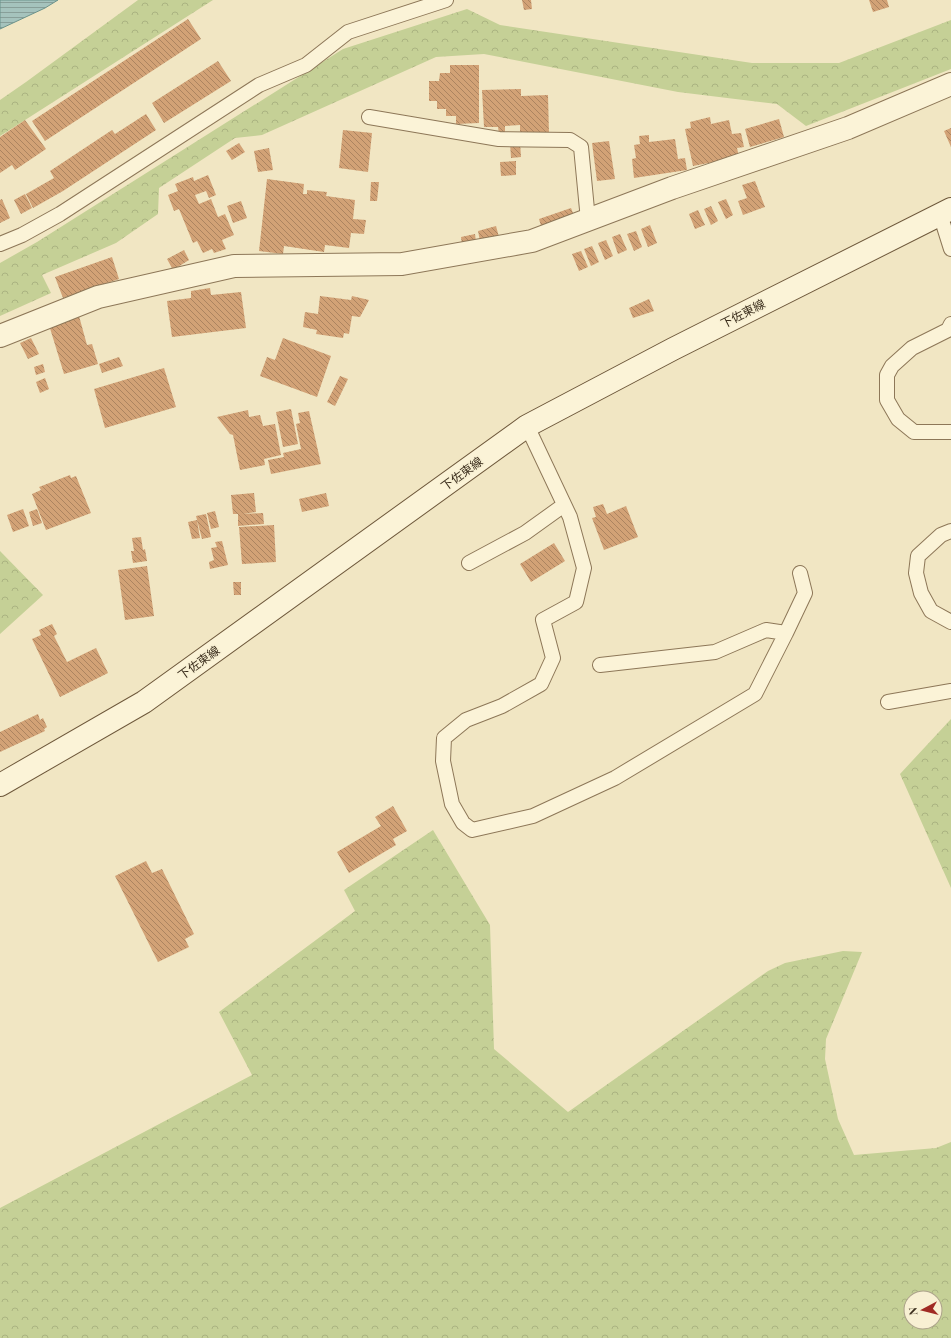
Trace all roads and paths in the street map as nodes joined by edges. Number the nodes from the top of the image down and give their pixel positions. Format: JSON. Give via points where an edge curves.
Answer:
{"nodes":[{"id":1,"x":446,"y":0,"type":"edge"},
{"id":2,"x":951,"y":84,"type":"edge"},
{"id":3,"x":369,"y":117,"type":"dead end"},
{"id":4,"x":946,"y":211,"type":"edge"},
{"id":5,"x":588,"y":220,"type":"junction"},
{"id":6,"x":0,"y":244,"type":"edge"},
{"id":7,"x":951,"y":249,"type":"edge"},
{"id":8,"x":951,"y":324,"type":"edge"},
{"id":9,"x":0,"y":336,"type":"edge"},
{"id":10,"x":527,"y":426,"type":"junction"},
{"id":11,"x":951,"y":432,"type":"edge"},
{"id":12,"x":564,"y":505,"type":"junction"},
{"id":13,"x":951,"y":531,"type":"edge"},
{"id":14,"x":469,"y":563,"type":"dead end"},
{"id":15,"x":800,"y":574,"type":"dead end"},
{"id":16,"x":951,"y":622,"type":"edge"},
{"id":17,"x":786,"y":633,"type":"junction"},
{"id":18,"x":600,"y":666,"type":"dead end"},
{"id":19,"x":951,"y":691,"type":"edge"},
{"id":20,"x":888,"y":702,"type":"dead end"},
{"id":21,"x":0,"y":785,"type":"edge"}],
"edges":[{"from":1,"to":6,"type":"lane","via":[[348,32],[306,65],[259,85],[60,214]]},
{"from":2,"to":5,"type":"main road","via":[[848,128],[672,188]]},
{"from":3,"to":5,"type":"lane","via":[[499,139],[570,140],[580,146]]},
{"from":4,"to":7,"type":"lane"},
{"from":4,"to":10,"type":"main road","name":"下佐東線"},
{"from":5,"to":9,"type":"main road","via":[[532,241],[402,264],[234,266],[98,297]]},
{"from":8,"to":11,"type":"lane","via":[[948,330],[912,348],[892,366],[887,375],[887,400],[898,419],[914,432]]},
{"from":10,"to":12,"type":"lane"},
{"from":10,"to":21,"type":"main road","name":"下佐東線","via":[[144,702]]},
{"from":12,"to":14,"type":"lane","via":[[525,533]]},
{"from":12,"to":17,"type":"lane","via":[[570,517],[584,568],[576,602],[543,620],[553,658],[541,684],[502,706],[466,720],[444,738],[442,761],[452,804],[463,823],[472,830],[533,816],[615,778],[755,694]]},
{"from":13,"to":16,"type":"lane","via":[[941,535],[918,556],[916,573],[921,593],[931,611]]},
{"from":15,"to":17,"type":"lane","via":[[805,593]]},
{"from":17,"to":18,"type":"lane","via":[[766,630],[715,652]]},
{"from":19,"to":20,"type":"lane"}]}
